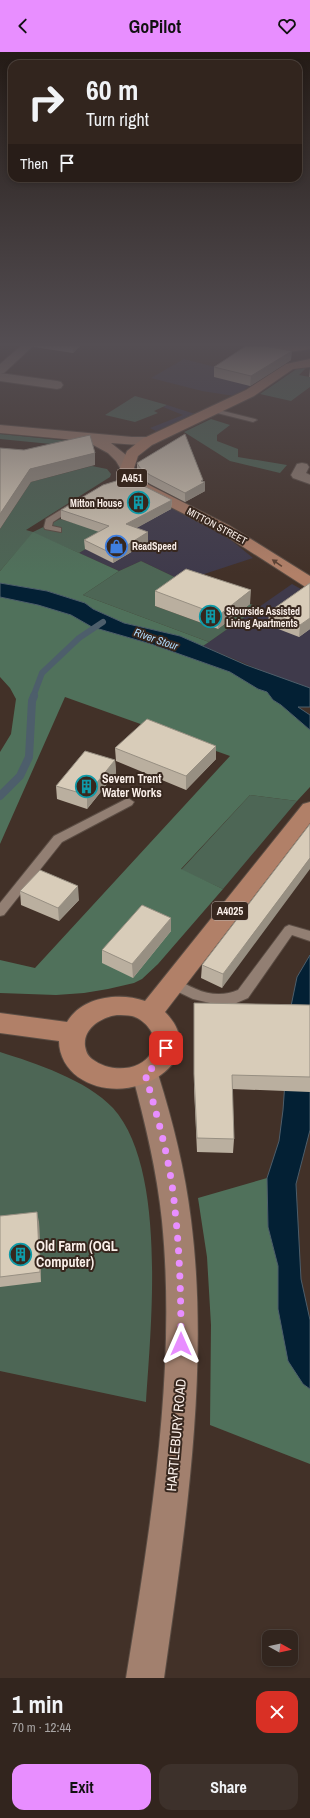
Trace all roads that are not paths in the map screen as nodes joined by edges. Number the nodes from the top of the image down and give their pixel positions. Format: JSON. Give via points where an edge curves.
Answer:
{"nodes":[{"id":1,"x":191,"y":422,"type":"edge"},
{"id":2,"x":0,"y":429,"type":"edge"},
{"id":3,"x":69,"y":435,"type":"junction"},
{"id":4,"x":151,"y":440,"type":"junction"},
{"id":5,"x":302,"y":467,"type":"dead end"},
{"id":6,"x":128,"y":476,"type":"junction"},
{"id":7,"x":310,"y":480,"type":"edge"},
{"id":8,"x":82,"y":501,"type":"edge"},
{"id":9,"x":58,"y":530,"type":"dead end"},
{"id":10,"x":310,"y":583,"type":"edge"},
{"id":11,"x":128,"y":802,"type":"dead end"},
{"id":12,"x":310,"y":809,"type":"edge"},
{"id":13,"x":0,"y":912,"type":"edge"},
{"id":14,"x":310,"y":936,"type":"edge"},
{"id":15,"x":173,"y":984,"type":"junction"},
{"id":16,"x":150,"y":1013,"type":"junction"},
{"id":17,"x":0,"y":1023,"type":"edge"},
{"id":18,"x":74,"y":1033,"type":"junction"},
{"id":19,"x":145,"y":1074,"type":"junction"},
{"id":20,"x":145,"y":1678,"type":"edge"}],
"edges":[{"from":1,"to":4,"type":"main road","number":"A451"},
{"from":2,"to":3,"type":"street"},
{"from":3,"to":4,"type":"street"},
{"from":3,"to":6,"type":"street","name":"MITTON STREET","via":[[104,444],[114,450],[125,462]]},
{"from":4,"to":6,"type":"main road","number":"A451","via":[[132,454]]},
{"from":5,"to":7,"type":"street","via":[[298,475]]},
{"from":10,"to":6,"type":"main road","name":"MITTON STREET","number":"A451","one_way":true,"via":[[246,542],[144,488]]},
{"from":8,"to":9,"type":"lane","via":[[49,521],[48,527]]},
{"from":11,"to":13,"type":"lane","via":[[58,838]]},
{"from":12,"to":15,"type":"main road","number":"A4025"},
{"from":14,"to":15,"type":"lane","via":[[289,930],[243,994],[228,1000],[193,994]]},
{"from":15,"to":16,"type":"main road","number":"A4025"},
{"from":16,"to":18,"type":"main road","via":[[129,1005],[105,1007],[86,1017],[78,1024]]},
{"from":16,"to":19,"type":"main road","via":[[164,1029],[166,1048],[155,1067]]},
{"from":17,"to":18,"type":"main road"},
{"from":18,"to":19,"type":"main road","via":[[74,1053],[86,1070],[96,1076],[121,1080]]},
{"from":19,"to":20,"type":"street","name":"HARTLEBURY ROAD","via":[[159,1122],[175,1209],[181,1286],[181,1373],[168,1526]]}]}
